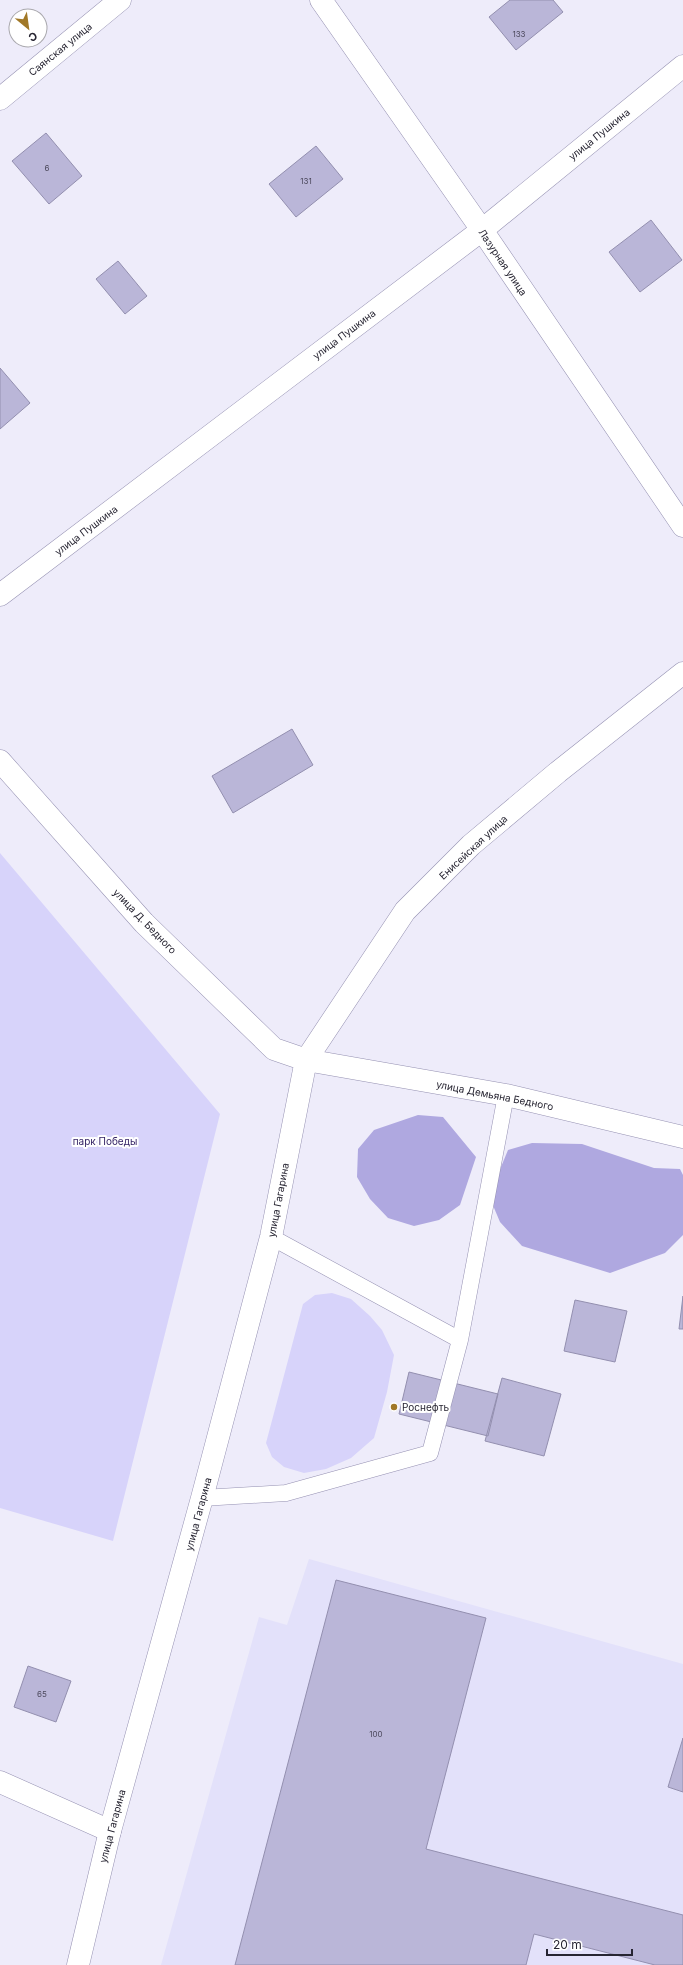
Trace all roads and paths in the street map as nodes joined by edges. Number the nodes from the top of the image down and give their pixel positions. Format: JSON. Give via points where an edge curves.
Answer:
{"nodes":[{"id":1,"x":120,"y":0,"type":"edge"},
{"id":2,"x":321,"y":0,"type":"edge"},
{"id":3,"x":683,"y":66,"type":"edge"},
{"id":4,"x":0,"y":99,"type":"edge"},
{"id":5,"x":482,"y":230,"type":"junction"},
{"id":6,"x":683,"y":526,"type":"edge"},
{"id":7,"x":0,"y":595,"type":"edge"},
{"id":8,"x":683,"y":673,"type":"edge"},
{"id":9,"x":0,"y":761,"type":"edge"},
{"id":10,"x":306,"y":1060,"type":"junction"},
{"id":11,"x":506,"y":1096,"type":"junction"},
{"id":12,"x":683,"y":1136,"type":"edge"},
{"id":13,"x":271,"y":1237,"type":"junction"},
{"id":14,"x":460,"y":1340,"type":"junction"},
{"id":15,"x":202,"y":1498,"type":"junction"},
{"id":16,"x":0,"y":1782,"type":"edge"},
{"id":17,"x":110,"y":1831,"type":"junction"},
{"id":18,"x":78,"y":1965,"type":"edge"}],
"edges":[{"from":1,"to":4,"type":"street","name":"Саянская улица"},
{"from":2,"to":5,"type":"street","name":"Лазурная улица"},
{"from":3,"to":5,"type":"street","name":"улица Пушкина"},
{"from":5,"to":6,"type":"street","name":"Лазурная улица"},
{"from":5,"to":7,"type":"street","name":"улица Пушкина"},
{"from":8,"to":10,"type":"street","name":"Енисейская улица","via":[[558,772],[483,836],[405,911]]},
{"from":9,"to":10,"type":"street","name":"улица Д. Бедного","via":[[144,923],[274,1049]]},
{"from":10,"to":11,"type":"street","name":"улица Демьяна Бедного"},
{"from":10,"to":13,"type":"street","name":"улица Гагарина"},
{"from":11,"to":12,"type":"street","name":"улица Демьяна Бедного"},
{"from":11,"to":14,"type":"lane"},
{"from":13,"to":14,"type":"lane"},
{"from":13,"to":15,"type":"street","name":"улица Гагарина"},
{"from":14,"to":15,"type":"lane","via":[[430,1453],[286,1493]]},
{"from":15,"to":17,"type":"street","name":"улица Гагарина"},
{"from":16,"to":17,"type":"street"},
{"from":17,"to":18,"type":"street","name":"улица Гагарина"}]}
